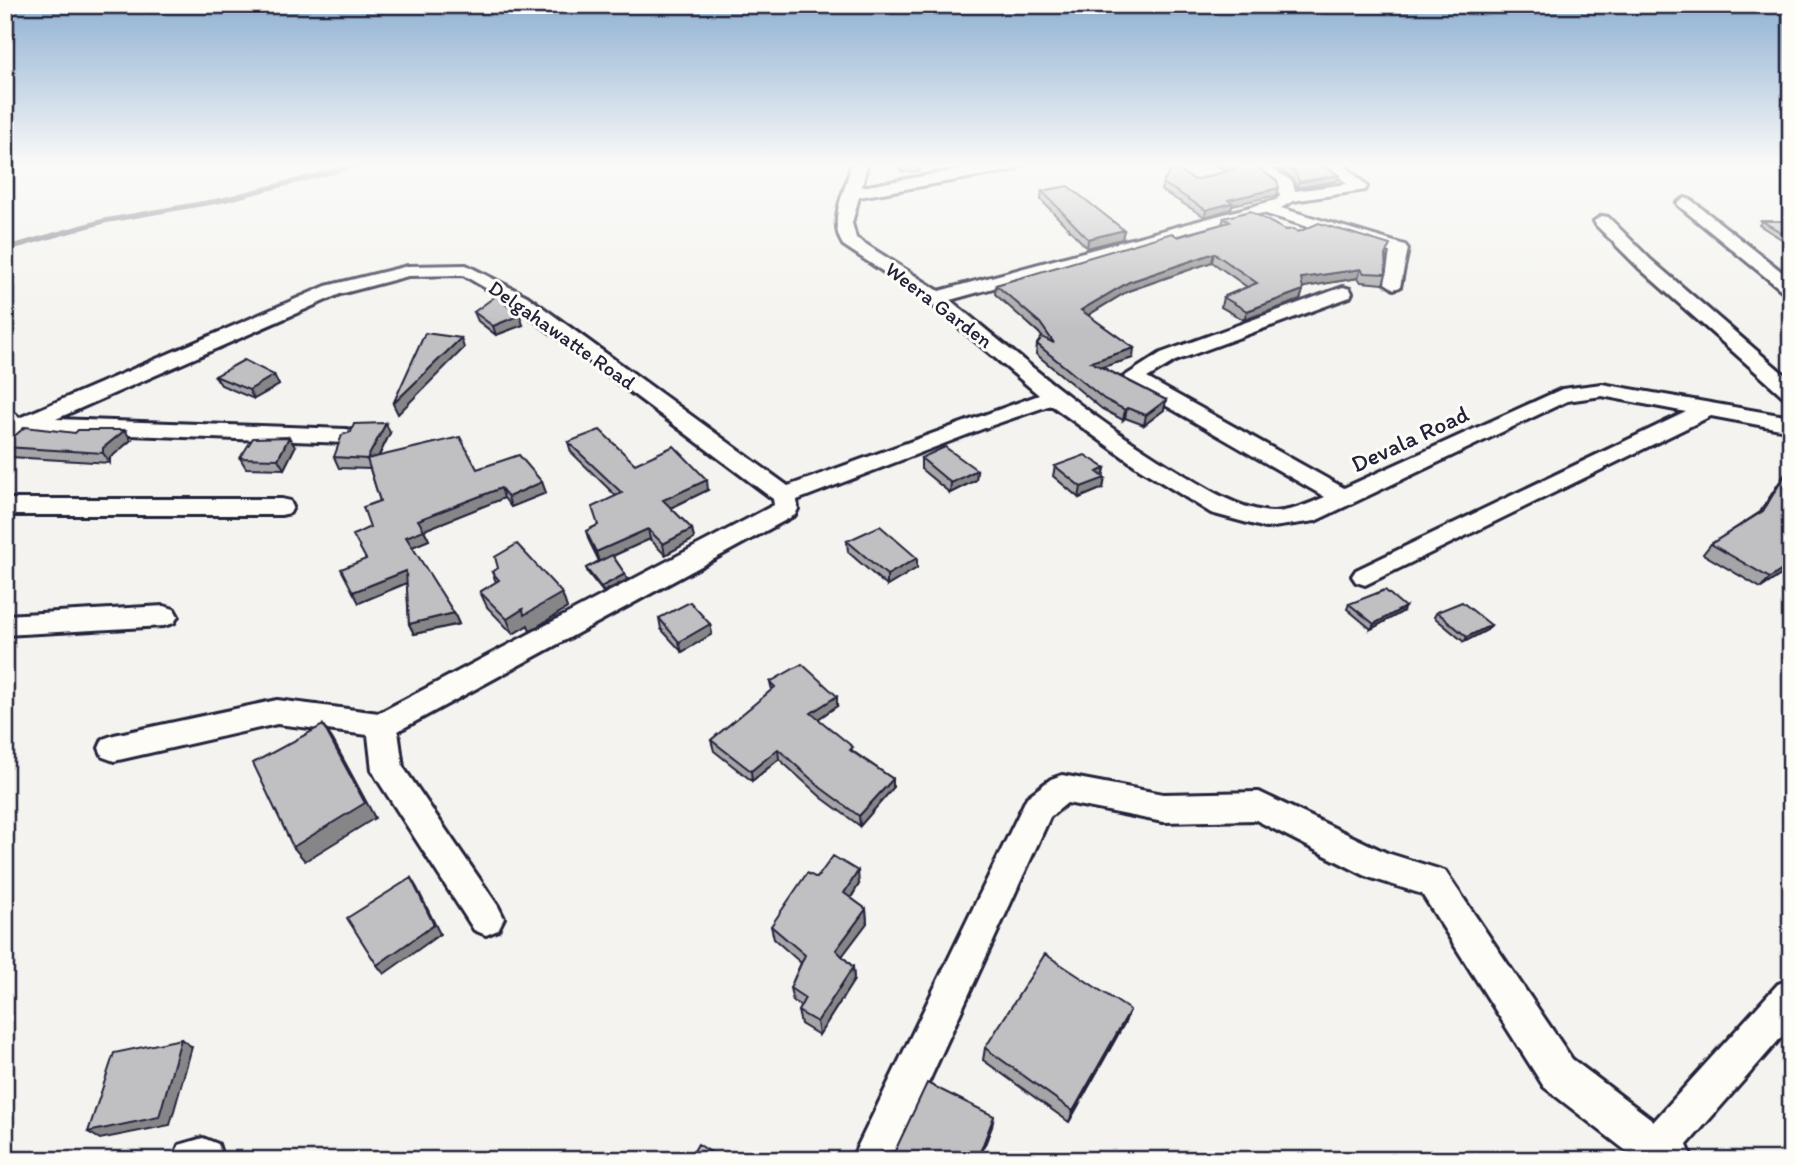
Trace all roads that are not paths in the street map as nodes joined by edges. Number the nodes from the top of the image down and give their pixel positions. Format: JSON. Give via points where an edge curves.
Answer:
{"nodes":[{"id":1,"x":844,"y":219,"type":"edge"},
{"id":2,"x":1221,"y":219,"type":"edge"},
{"id":3,"x":1300,"y":219,"type":"edge"},
{"id":4,"x":1705,"y":219,"type":"edge"},
{"id":5,"x":1602,"y":221,"type":"dead end"},
{"id":6,"x":1394,"y":283,"type":"dead end"},
{"id":7,"x":1791,"y":288,"type":"edge"},
{"id":8,"x":1343,"y":293,"type":"dead end"},
{"id":9,"x":936,"y":298,"type":"junction"},
{"id":10,"x":1791,"y":391,"type":"edge"},
{"id":11,"x":1054,"y":397,"type":"junction"},
{"id":12,"x":1709,"y":409,"type":"junction"},
{"id":13,"x":1791,"y":424,"type":"edge"},
{"id":14,"x":7,"y":429,"type":"edge"},
{"id":15,"x":346,"y":436,"type":"edge"},
{"id":16,"x":785,"y":496,"type":"junction"},
{"id":17,"x":1345,"y":498,"type":"junction"},
{"id":18,"x":281,"y":506,"type":"dead end"},
{"id":19,"x":5,"y":507,"type":"edge"},
{"id":20,"x":1365,"y":576,"type":"dead end"},
{"id":21,"x":164,"y":616,"type":"dead end"},
{"id":22,"x":5,"y":625,"type":"edge"},
{"id":23,"x":382,"y":726,"type":"junction"},
{"id":24,"x":114,"y":748,"type":"dead end"},
{"id":25,"x":486,"y":918,"type":"dead end"},
{"id":26,"x":1791,"y":997,"type":"edge"},
{"id":27,"x":1664,"y":1154,"type":"edge"},
{"id":28,"x":872,"y":1160,"type":"edge"}],
"edges":[{"from":1,"to":9,"type":"street","name":"Weera Garden","via":[[849,241]]},
{"from":2,"to":9,"type":"street"},
{"from":3,"to":6,"type":"street","via":[[1399,249]]},
{"from":4,"to":7,"type":"street"},
{"from":5,"to":10,"type":"street"},
{"from":8,"to":17,"type":"street","name":"Devala Road","via":[[1168,357],[1132,378]]},
{"from":9,"to":11,"type":"street","name":"Weera Garden"},
{"from":11,"to":16,"type":"street"},
{"from":11,"to":17,"type":"street","name":"Weera Garden","via":[[1148,464],[1220,507],[1266,520],[1306,515]]},
{"from":12,"to":13,"type":"street","name":"Devala Road"},
{"from":12,"to":17,"type":"street","name":"Devala Road","via":[[1602,390],[1562,396]]},
{"from":12,"to":20,"type":"street"},
{"from":14,"to":15,"type":"street","via":[[49,425]]},
{"from":14,"to":16,"type":"street","name":"Delgahawatte Road","via":[[333,290],[408,271],[466,270],[520,300]]},
{"from":16,"to":23,"type":"street","via":[[786,509]]},
{"from":18,"to":19,"type":"street"},
{"from":21,"to":22,"type":"street"},
{"from":23,"to":24,"type":"street","via":[[277,712]]},
{"from":23,"to":25,"type":"street","via":[[388,770]]},
{"from":26,"to":27,"type":"street"},
{"from":27,"to":28,"type":"street","via":[[1558,1073],[1433,882],[1380,866],[1259,806],[1163,808],[1062,789],[1038,807]]}]}
